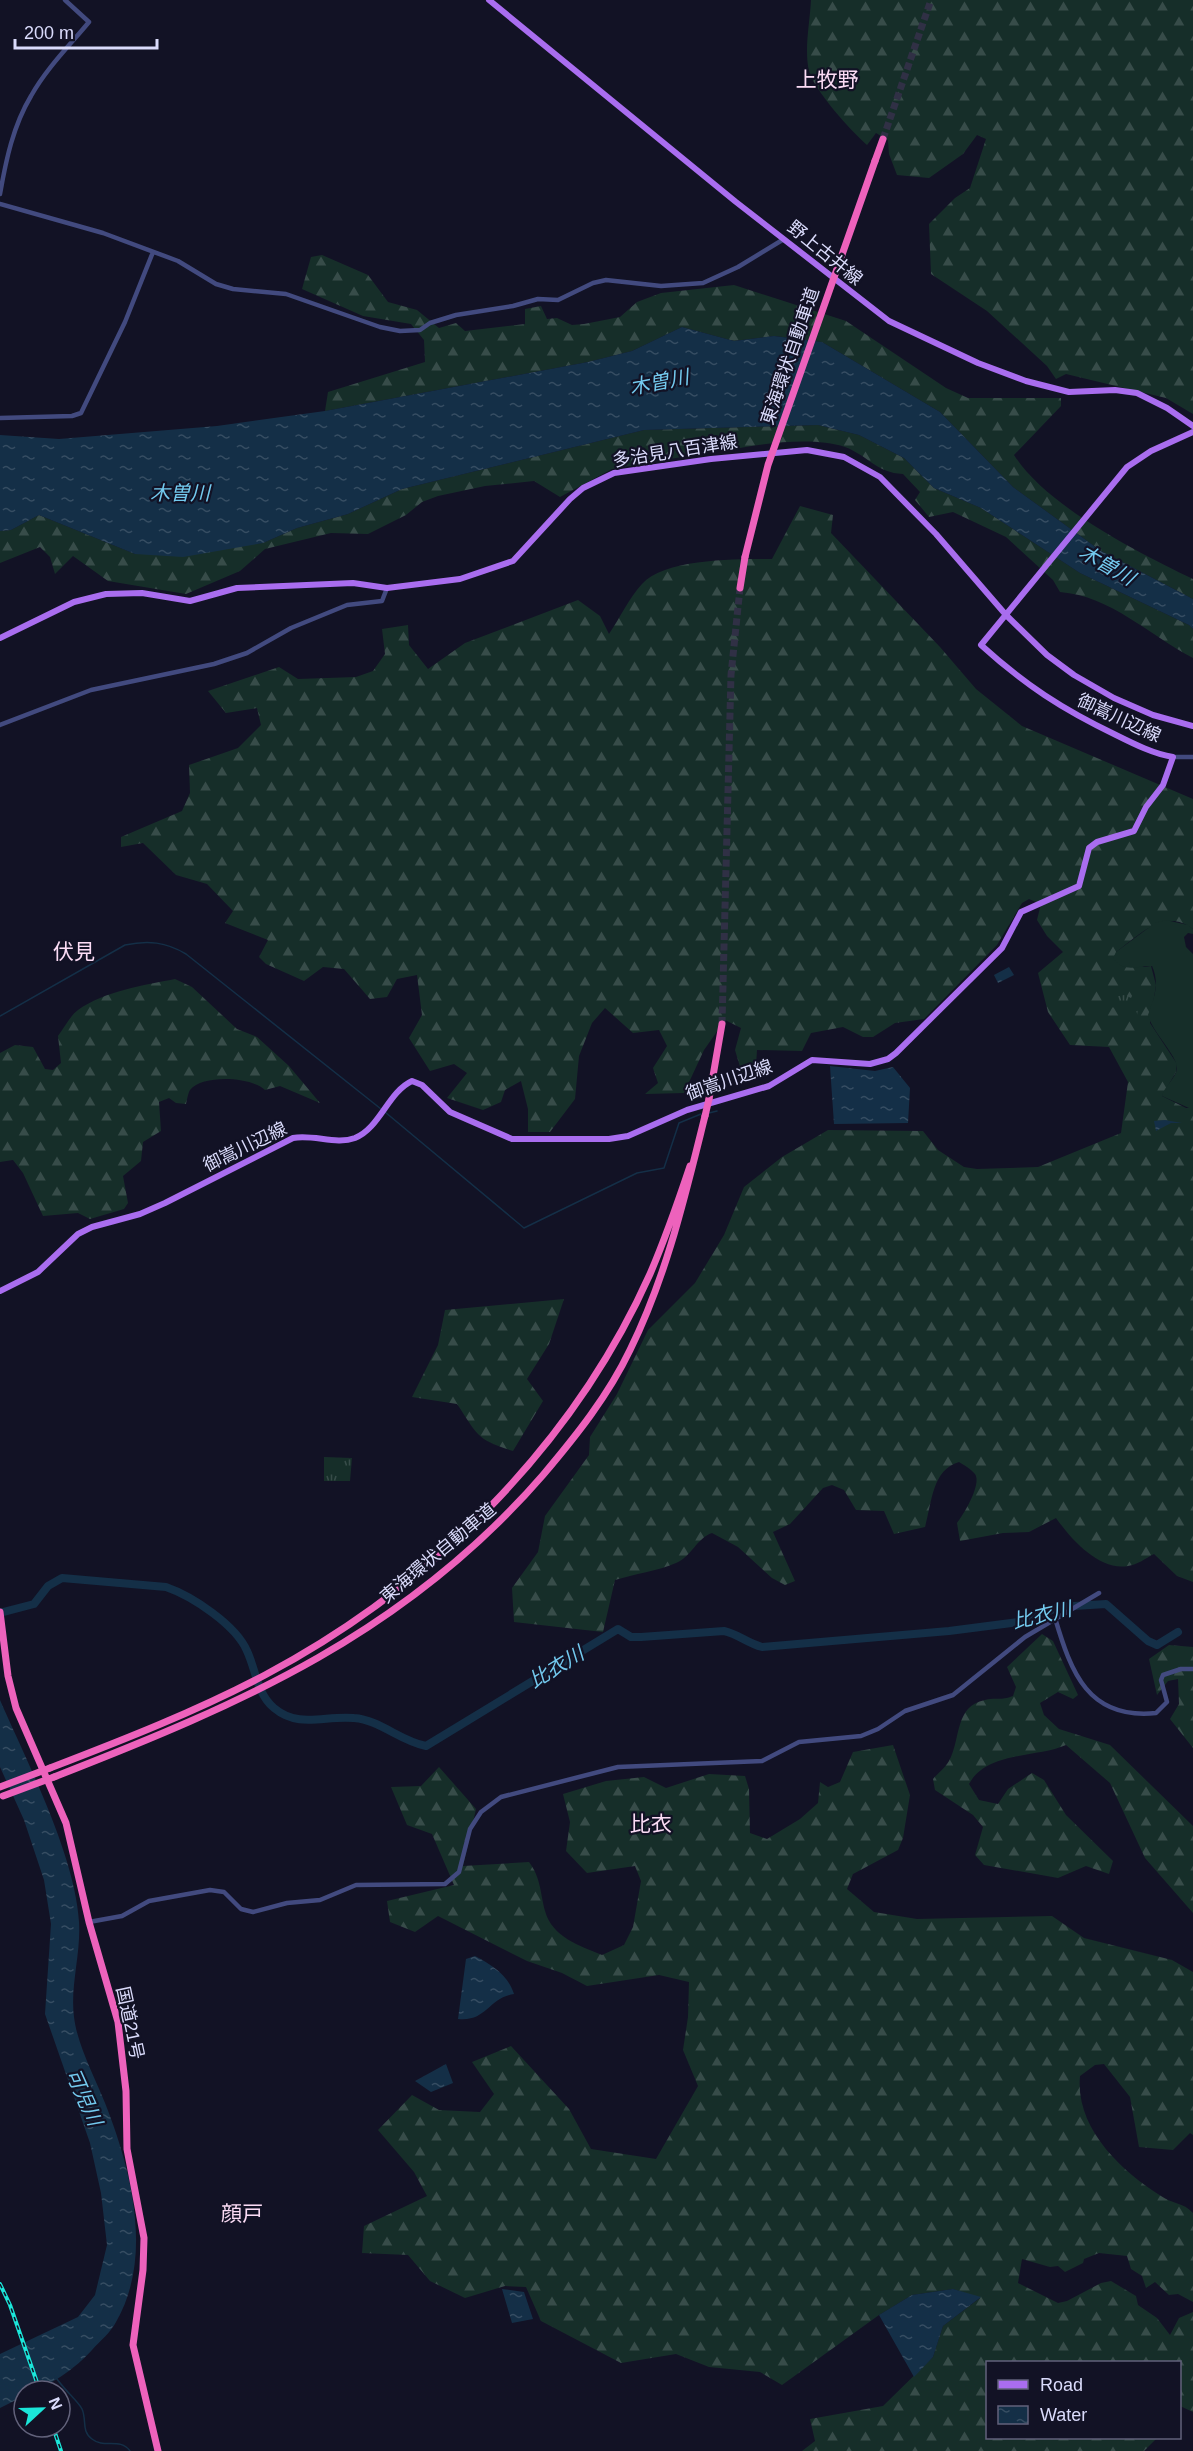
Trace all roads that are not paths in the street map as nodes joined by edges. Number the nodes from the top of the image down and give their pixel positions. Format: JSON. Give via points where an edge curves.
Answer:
{"nodes":[{"id":1,"x":65,"y":0,"type":"edge"},
{"id":2,"x":489,"y":0,"type":"edge"},
{"id":3,"x":883,"y":139,"type":"tunnel mouth"},
{"id":4,"x":0,"y":194,"type":"edge"},
{"id":5,"x":0,"y":204,"type":"edge"},
{"id":6,"x":784,"y":239,"type":"junction"},
{"id":7,"x":153,"y":252,"type":"junction"},
{"id":8,"x":0,"y":418,"type":"edge"},
{"id":9,"x":1193,"y":426,"type":"edge"},
{"id":10,"x":1193,"y":432,"type":"edge"},
{"id":11,"x":387,"y":588,"type":"junction"},
{"id":12,"x":740,"y":588,"type":"tunnel mouth"},
{"id":13,"x":1006,"y":615,"type":"junction"},
{"id":14,"x":0,"y":638,"type":"edge"},
{"id":15,"x":0,"y":725,"type":"edge"},
{"id":16,"x":1193,"y":726,"type":"edge"},
{"id":17,"x":1173,"y":757,"type":"junction"},
{"id":18,"x":1193,"y":757,"type":"edge"},
{"id":19,"x":722,"y":1024,"type":"tunnel mouth"},
{"id":20,"x":700,"y":1138,"type":"junction"},
{"id":21,"x":0,"y":1291,"type":"edge"},
{"id":22,"x":1099,"y":1593,"type":"dead end"},
{"id":23,"x":0,"y":1612,"type":"edge"},
{"id":24,"x":1,"y":1617,"type":"edge"},
{"id":25,"x":1055,"y":1618,"type":"junction"},
{"id":26,"x":1193,"y":1669,"type":"edge"},
{"id":27,"x":0,"y":1787,"type":"edge"},
{"id":28,"x":1,"y":1796,"type":"edge"},
{"id":29,"x":89,"y":1922,"type":"junction"},
{"id":30,"x":158,"y":2451,"type":"edge"}],
"edges":[{"from":1,"to":4,"type":"street","via":[[89,22],[31,96],[18,120]]},
{"from":2,"to":6,"type":"main road","name":"野上古井線"},
{"from":3,"to":12,"type":"highway","name":"東海環状自動車道","bridge":true,"via":[[768,465]]},
{"from":5,"to":7,"type":"street","via":[[80,225]]},
{"from":6,"to":7,"type":"street","via":[[703,283],[661,286],[593,282],[558,300],[538,299],[456,315],[420,330],[400,331],[286,294],[216,284],[178,261]]},
{"from":6,"to":9,"type":"main road","name":"野上古井線","via":[[876,313],[978,363],[1069,392],[1137,393]]},
{"from":7,"to":8,"type":"street","via":[[81,413]]},
{"from":10,"to":13,"type":"main road","name":"御嵩川辺線","via":[[1127,467]]},
{"from":11,"to":13,"type":"main road","name":"多治見八百津線","via":[[460,579],[506,565],[521,555],[570,499],[614,473],[807,450],[844,457],[879,477],[936,534]]},
{"from":11,"to":14,"type":"main road","name":"多治見八百津線","via":[[353,583],[285,584],[226,589],[190,601],[142,592],[106,594],[74,602]]},
{"from":11,"to":15,"type":"street","via":[[382,601],[347,605],[291,628],[247,653],[214,664],[91,690]]},
{"from":13,"to":16,"type":"main road","name":"多治見八百津線","via":[[1074,675],[1153,715]]},
{"from":13,"to":17,"type":"main road","name":"御嵩川辺線","via":[[981,645],[1014,675],[1054,704],[1130,742]]},
{"from":17,"to":18,"type":"street"},
{"from":17,"to":21,"type":"main road","name":"御嵩川辺線","via":[[1163,785],[1134,831],[1096,842],[1089,848],[1079,886],[1021,912],[1002,948],[888,1059],[870,1064],[812,1060],[769,1086],[687,1110],[628,1136],[609,1139],[512,1139],[450,1112],[422,1085],[412,1081],[357,1137],[293,1138],[165,1203],[78,1234],[38,1272]]},
{"from":19,"to":20,"type":"highway","name":"東海環状自動車道","bridge":true},
{"from":20,"to":27,"type":"highway","name":"東海環状自動車道","bridge":true,"via":[[650,1273],[628,1318],[580,1398],[492,1505],[392,1595],[267,1674],[128,1737]]},
{"from":20,"to":28,"type":"highway","name":"東海環状自動車道","bridge":true,"via":[[662,1276],[634,1343],[610,1386],[568,1445],[503,1518],[413,1598],[333,1651],[271,1685],[132,1747]]},
{"from":22,"to":25,"type":"street"},
{"from":23,"to":24,"type":"highway","name":"国道21号"},
{"from":24,"to":29,"type":"highway","name":"国道21号","via":[[16,1708],[66,1823]]},
{"from":25,"to":26,"type":"street","via":[[1072,1670],[1090,1695],[1108,1706],[1134,1714],[1156,1713],[1167,1702],[1163,1675]]},
{"from":25,"to":29,"type":"street","via":[[953,1695],[904,1711],[861,1736],[799,1742],[762,1761],[618,1767],[501,1797],[481,1812],[471,1829],[459,1872],[445,1884],[356,1885],[320,1900],[253,1912],[241,1909],[224,1892],[210,1890],[149,1901],[122,1916]]},
{"from":29,"to":30,"type":"highway","name":"国道21号","via":[[123,2054],[127,2149],[143,2230],[143,2270],[133,2345]]}]}
